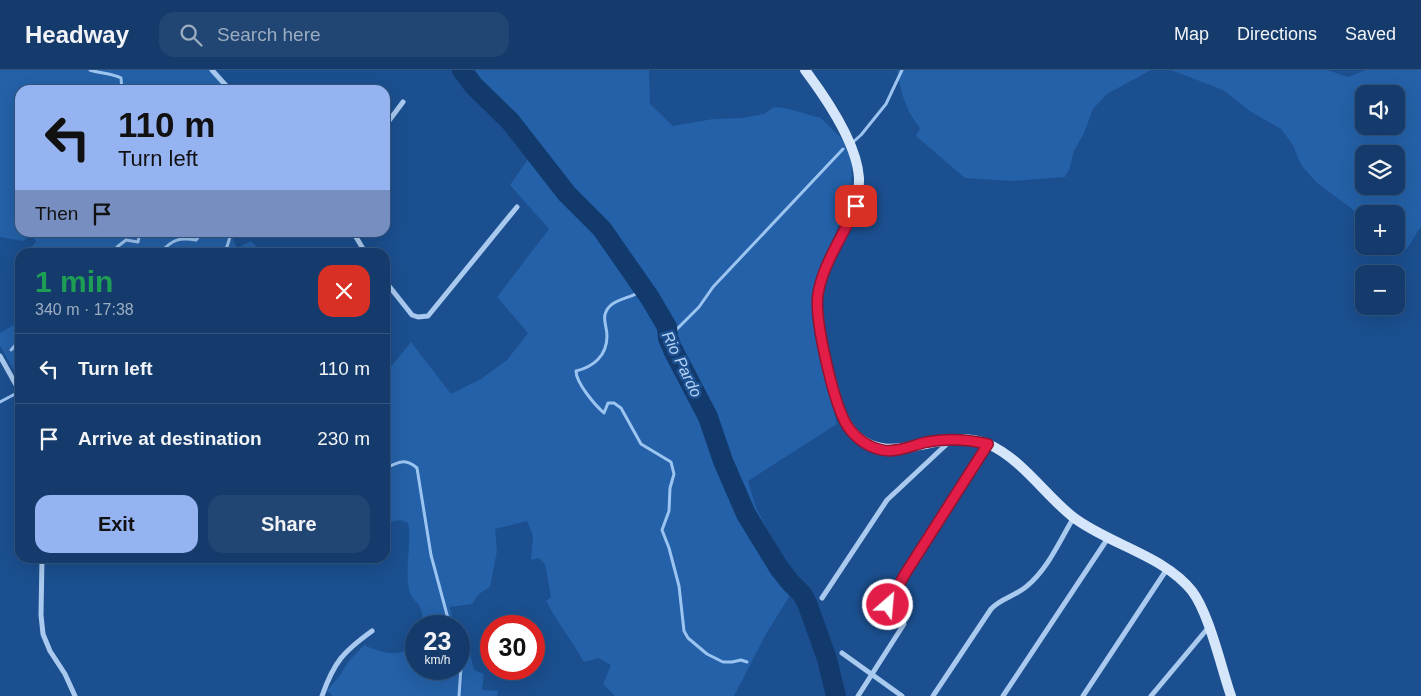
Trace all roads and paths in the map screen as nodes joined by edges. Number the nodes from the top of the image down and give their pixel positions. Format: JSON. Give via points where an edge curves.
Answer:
{"nodes":[{"id":1,"x":212,"y":70,"type":"edge"},
{"id":2,"x":805,"y":70,"type":"edge"},
{"id":3,"x":226,"y":85,"type":"edge"},
{"id":4,"x":403,"y":102,"type":"dead end"},
{"id":5,"x":390,"y":119,"type":"edge"},
{"id":6,"x":517,"y":207,"type":"dead end"},
{"id":7,"x":356,"y":237,"type":"edge"},
{"id":8,"x":363,"y":248,"type":"edge"},
{"id":9,"x":390,"y":288,"type":"edge"},
{"id":10,"x":0,"y":356,"type":"edge"},
{"id":11,"x":15,"y":383,"type":"edge"},
{"id":12,"x":953,"y":439,"type":"junction"},
{"id":13,"x":988,"y":444,"type":"junction"},
{"id":14,"x":1074,"y":517,"type":"junction"},
{"id":15,"x":1108,"y":538,"type":"junction"},
{"id":16,"x":42,"y":563,"type":"edge"},
{"id":17,"x":1167,"y":569,"type":"junction"},
{"id":18,"x":822,"y":598,"type":"dead end"},
{"id":19,"x":1208,"y":628,"type":"junction"},
{"id":20,"x":372,"y":630,"type":"dead end"},
{"id":21,"x":842,"y":653,"type":"dead end"},
{"id":22,"x":872,"y":674,"type":"junction"},
{"id":23,"x":75,"y":696,"type":"edge"},
{"id":24,"x":322,"y":696,"type":"edge"},
{"id":25,"x":858,"y":696,"type":"edge"},
{"id":26,"x":902,"y":696,"type":"edge"},
{"id":27,"x":933,"y":696,"type":"edge"},
{"id":28,"x":1003,"y":696,"type":"edge"},
{"id":29,"x":1082,"y":696,"type":"edge"},
{"id":30,"x":1151,"y":696,"type":"edge"},
{"id":31,"x":1231,"y":696,"type":"edge"}],
"edges":[{"from":1,"to":3,"type":"street"},
{"from":2,"to":12,"type":"street","via":[[846,137],[858,176],[856,206],[828,263],[818,295],[820,327],[841,413],[859,439],[883,450]]},
{"from":4,"to":5,"type":"street"},
{"from":6,"to":9,"type":"street","via":[[428,316],[418,318],[412,315]]},
{"from":7,"to":8,"type":"street"},
{"from":10,"to":11,"type":"street"},
{"from":12,"to":13,"type":"street"},
{"from":12,"to":18,"type":"street","via":[[887,500]]},
{"from":13,"to":14,"type":"street","via":[[1015,462]]},
{"from":13,"to":22,"type":"street","via":[[889,602],[890,608],[903,617],[904,624]]},
{"from":14,"to":15,"type":"street"},
{"from":14,"to":27,"type":"street","via":[[1029,585],[998,601],[991,609]]},
{"from":15,"to":17,"type":"street"},
{"from":15,"to":28,"type":"street"},
{"from":16,"to":23,"type":"street","via":[[40,615],[43,634]]},
{"from":17,"to":19,"type":"street","via":[[1193,592]]},
{"from":17,"to":29,"type":"street"},
{"from":19,"to":30,"type":"street"},
{"from":19,"to":31,"type":"street"},
{"from":20,"to":24,"type":"street","via":[[340,657]]},
{"from":21,"to":22,"type":"street"},
{"from":22,"to":25,"type":"street"},
{"from":22,"to":26,"type":"street"}]}
